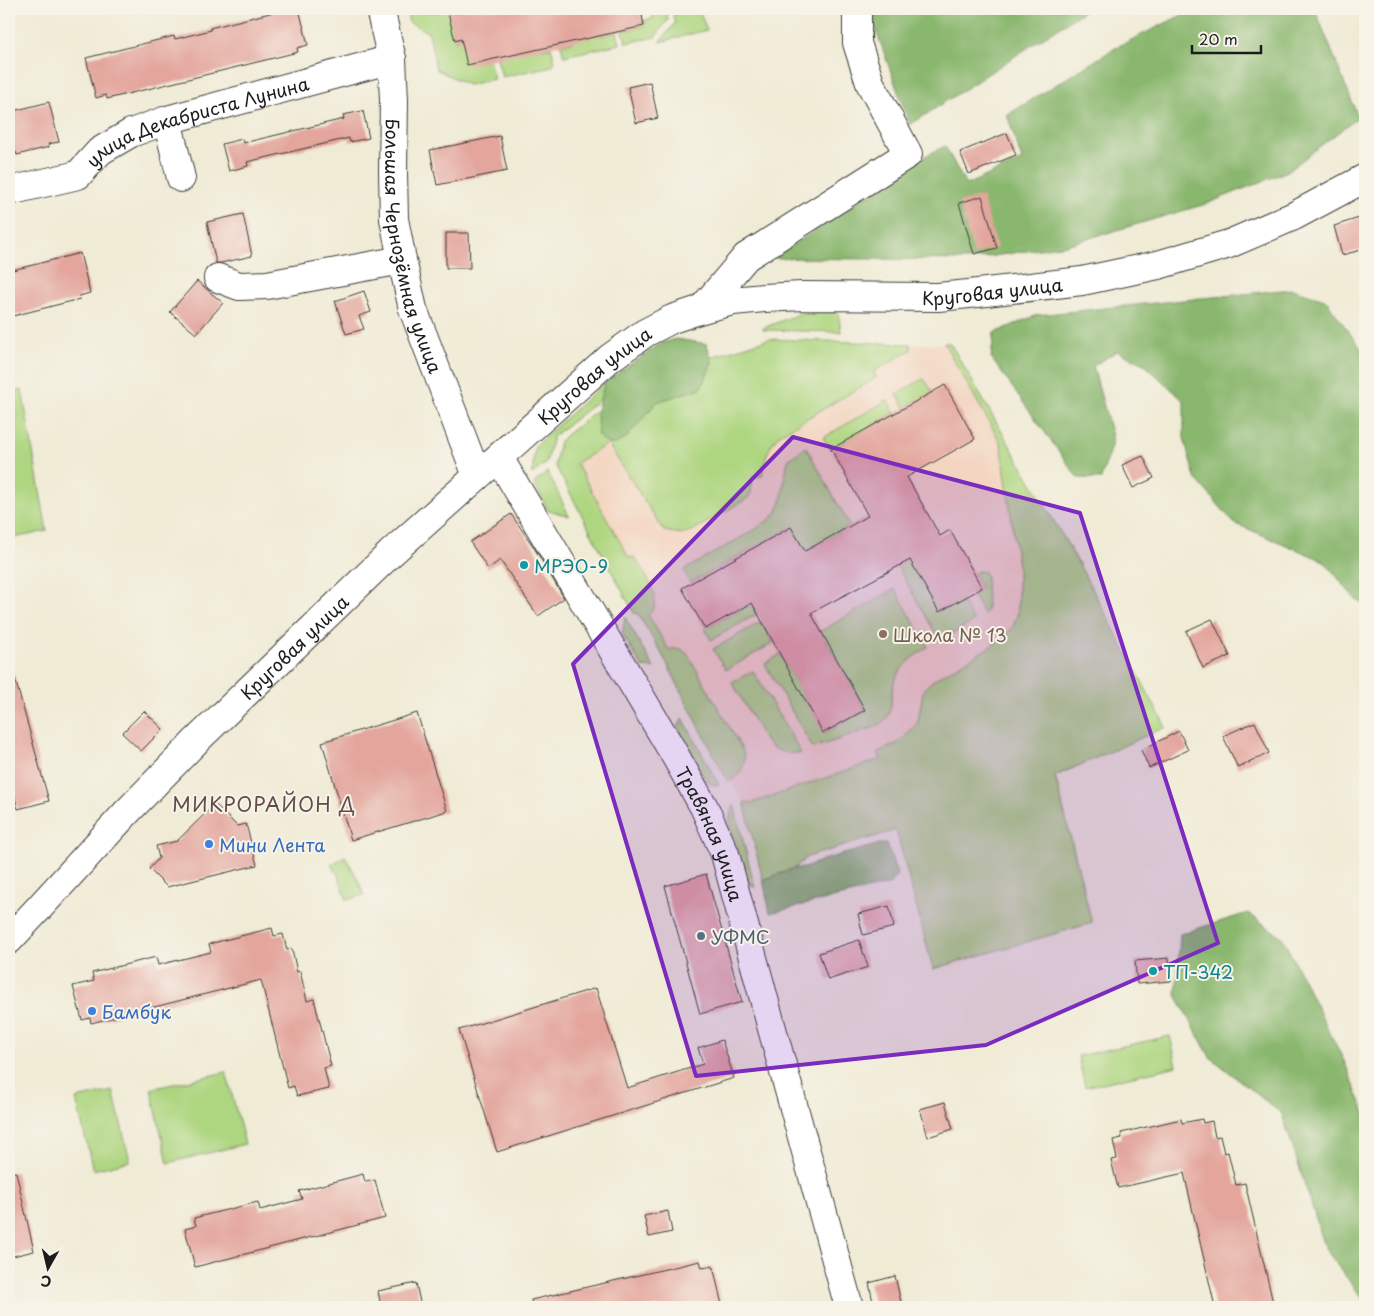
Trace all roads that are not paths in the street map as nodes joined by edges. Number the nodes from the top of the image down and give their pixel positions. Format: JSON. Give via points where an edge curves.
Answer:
{"nodes":[{"id":1,"x":380,"y":9,"type":"edge"},
{"id":2,"x":858,"y":9,"type":"edge"},
{"id":3,"x":392,"y":59,"type":"junction"},
{"id":4,"x":167,"y":120,"type":"junction"},
{"id":5,"x":181,"y":178,"type":"dead end"},
{"id":6,"x":1365,"y":178,"type":"edge"},
{"id":7,"x":9,"y":191,"type":"edge"},
{"id":8,"x":402,"y":260,"type":"junction"},
{"id":9,"x":218,"y":278,"type":"dead end"},
{"id":10,"x":702,"y":308,"type":"junction"},
{"id":11,"x":499,"y":458,"type":"junction"},
{"id":12,"x":478,"y":476,"type":"junction"},
{"id":13,"x":9,"y":940,"type":"edge"},
{"id":14,"x":849,"y":1307,"type":"edge"}],
"edges":[{"from":1,"to":3,"type":"street","name":"Большая Чернозёмная улица"},
{"from":2,"to":10,"type":"street","via":[[857,43],[870,83],[908,154],[746,257]]},
{"from":3,"to":4,"type":"street","name":"улица Декабриста Лунина"},
{"from":3,"to":8,"type":"street","name":"Большая Чернозёмная улица","via":[[394,219]]},
{"from":4,"to":5,"type":"street"},
{"from":4,"to":7,"type":"street","name":"улица Декабриста Лунина","via":[[131,133],[100,151],[78,175]]},
{"from":6,"to":10,"type":"street","name":"Круговая улица","via":[[1294,216],[1229,244],[1158,265],[1082,281],[938,297],[802,296],[734,301]]},
{"from":8,"to":9,"type":"street","via":[[267,285],[239,286]]},
{"from":8,"to":12,"type":"street","name":"Большая Чернозёмная улица","via":[[413,309]]},
{"from":10,"to":11,"type":"street","name":"Круговая улица","via":[[645,333],[610,358]]},
{"from":11,"to":12,"type":"street","name":"Круговая улица"},
{"from":11,"to":14,"type":"street","name":"Травяная улица","via":[[672,750],[704,807],[725,854]]},
{"from":12,"to":13,"type":"street","name":"Круговая улица","via":[[391,552],[197,740]]}]}
